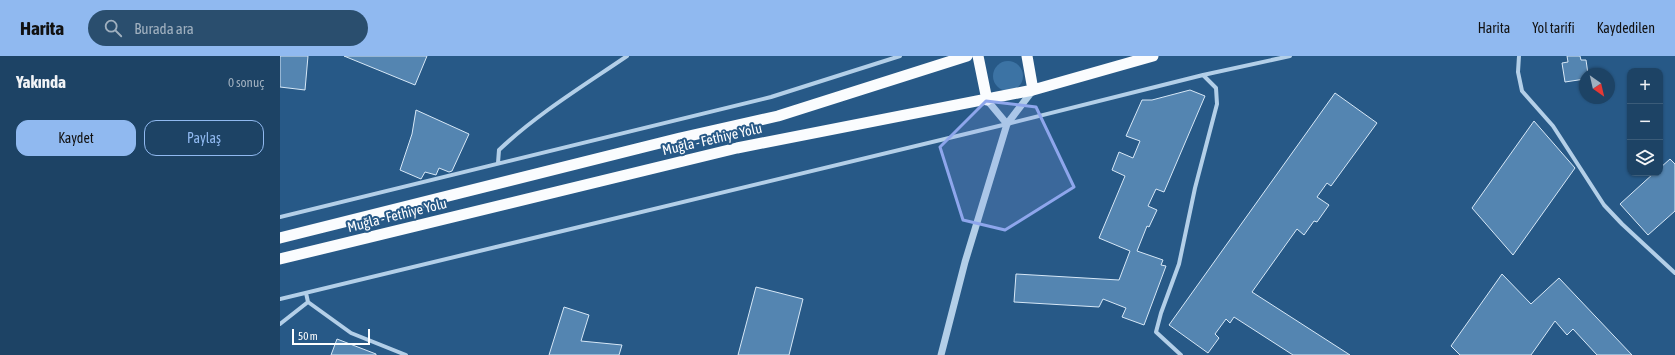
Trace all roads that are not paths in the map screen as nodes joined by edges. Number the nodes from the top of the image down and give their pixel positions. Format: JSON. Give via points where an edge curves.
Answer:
{"nodes":[{"id":1,"x":627,"y":56,"type":"edge"},
{"id":2,"x":900,"y":56,"type":"edge"},
{"id":3,"x":966,"y":56,"type":"edge"},
{"id":4,"x":978,"y":56,"type":"edge"},
{"id":5,"x":1027,"y":56,"type":"edge"},
{"id":6,"x":1153,"y":56,"type":"edge"},
{"id":7,"x":1290,"y":56,"type":"edge"},
{"id":8,"x":1519,"y":56,"type":"edge"},
{"id":9,"x":1202,"y":74,"type":"junction"},
{"id":10,"x":1032,"y":90,"type":"junction"},
{"id":11,"x":987,"y":100,"type":"junction"},
{"id":12,"x":1007,"y":124,"type":"junction"},
{"id":13,"x":498,"y":163,"type":"junction"},
{"id":14,"x":280,"y":217,"type":"edge"},
{"id":15,"x":280,"y":238,"type":"edge"},
{"id":16,"x":280,"y":259,"type":"edge"},
{"id":17,"x":1675,"y":273,"type":"edge"},
{"id":18,"x":306,"y":293,"type":"junction"},
{"id":19,"x":280,"y":299,"type":"edge"},
{"id":20,"x":308,"y":302,"type":"junction"},
{"id":21,"x":280,"y":324,"type":"edge"},
{"id":22,"x":406,"y":355,"type":"edge"},
{"id":23,"x":941,"y":355,"type":"edge"},
{"id":24,"x":1181,"y":355,"type":"edge"}],
"edges":[{"from":1,"to":13,"type":"street","via":[[517,134],[499,150]]},
{"from":2,"to":13,"type":"street","via":[[771,97]]},
{"from":3,"to":15,"type":"highway","name":"Muğla - Fethiye Yolu","via":[[778,116]]},
{"from":4,"to":11,"type":"highway"},
{"from":5,"to":10,"type":"highway"},
{"from":6,"to":10,"type":"highway","name":"Muğla - Fethiye Yolu"},
{"from":7,"to":9,"type":"street"},
{"from":8,"to":17,"type":"street","via":[[1518,72],[1522,91],[1553,126],[1604,205]]},
{"from":9,"to":12,"type":"street"},
{"from":9,"to":24,"type":"street","via":[[1216,88],[1217,104],[1179,264],[1156,332]]},
{"from":10,"to":11,"type":"highway","name":"Muğla - Fethiye Yolu"},
{"from":10,"to":12,"type":"street"},
{"from":11,"to":12,"type":"street"},
{"from":11,"to":16,"type":"highway","name":"Muğla - Fethiye Yolu","via":[[737,148]]},
{"from":12,"to":18,"type":"street"},
{"from":12,"to":23,"type":"street","via":[[965,262]]},
{"from":13,"to":14,"type":"street"},
{"from":18,"to":19,"type":"street"},
{"from":18,"to":20,"type":"street"},
{"from":20,"to":21,"type":"street"},
{"from":20,"to":22,"type":"street","via":[[351,333]]}]}
